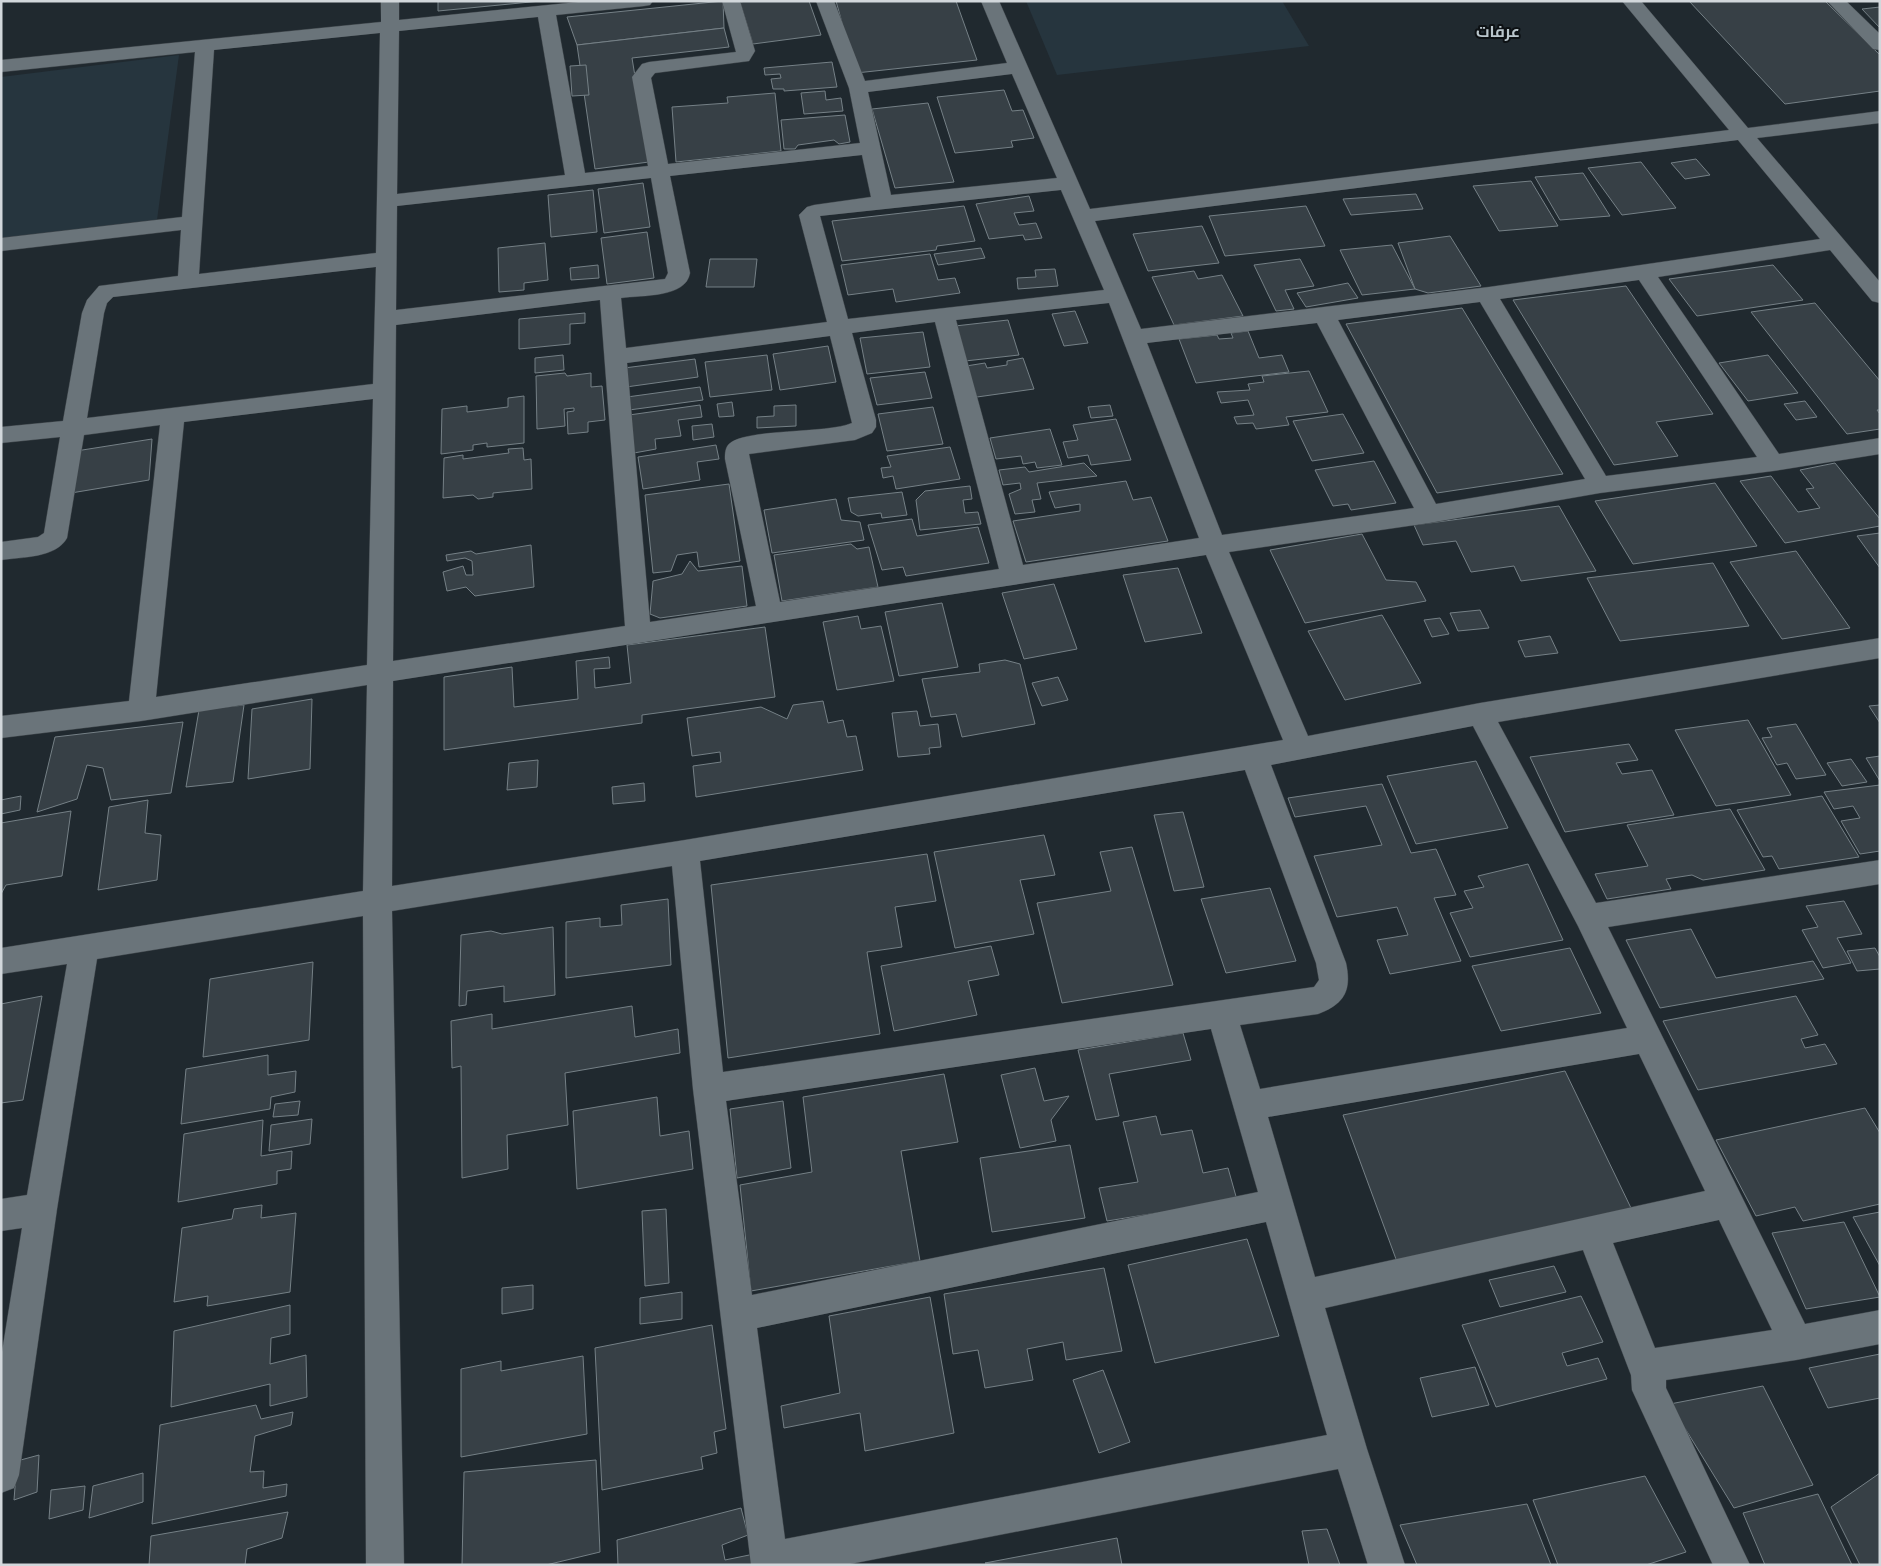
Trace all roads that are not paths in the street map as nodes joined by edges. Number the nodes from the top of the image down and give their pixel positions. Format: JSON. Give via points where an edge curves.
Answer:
{"nodes":[{"id":1,"x":390,"y":1,"type":"edge"},
{"id":2,"x":644,"y":1,"type":"edge"},
{"id":3,"x":731,"y":1,"type":"edge"},
{"id":4,"x":826,"y":1,"type":"edge"},
{"id":5,"x":990,"y":1,"type":"edge"},
{"id":6,"x":1630,"y":1,"type":"edge"},
{"id":7,"x":1836,"y":1,"type":"edge"},
{"id":8,"x":546,"y":11,"type":"junction"},
{"id":9,"x":389,"y":28,"type":"junction"},
{"id":10,"x":205,"y":44,"type":"junction"},
{"id":11,"x":1880,"y":45,"type":"edge"},
{"id":12,"x":1,"y":66,"type":"edge"},
{"id":13,"x":1020,"y":68,"type":"junction"},
{"id":14,"x":858,"y":88,"type":"junction"},
{"id":15,"x":1880,"y":117,"type":"edge"},
{"id":16,"x":1743,"y":134,"type":"junction"},
{"id":17,"x":871,"y":148,"type":"junction"},
{"id":18,"x":659,"y":172,"type":"junction"},
{"id":19,"x":576,"y":181,"type":"junction"},
{"id":20,"x":1069,"y":183,"type":"junction"},
{"id":21,"x":387,"y":202,"type":"junction"},
{"id":22,"x":882,"y":202,"type":"junction"},
{"id":23,"x":1083,"y":216,"type":"junction"},
{"id":24,"x":192,"y":222,"type":"junction"},
{"id":25,"x":1835,"y":243,"type":"junction"},
{"id":26,"x":1,"y":245,"type":"edge"},
{"id":27,"x":385,"y":259,"type":"junction"},
{"id":28,"x":1644,"y":273,"type":"junction"},
{"id":29,"x":188,"y":282,"type":"junction"},
{"id":30,"x":610,"y":292,"type":"junction"},
{"id":31,"x":1485,"y":293,"type":"junction"},
{"id":32,"x":1117,"y":295,"type":"junction"},
{"id":33,"x":1880,"y":296,"type":"edge"},
{"id":34,"x":944,"y":314,"type":"junction"},
{"id":35,"x":1325,"y":317,"type":"junction"},
{"id":36,"x":384,"y":319,"type":"junction"},
{"id":37,"x":839,"y":328,"type":"junction"},
{"id":38,"x":1134,"y":337,"type":"junction"},
{"id":39,"x":615,"y":357,"type":"junction"},
{"id":40,"x":384,"y":390,"type":"junction"},
{"id":41,"x":173,"y":415,"type":"junction"},
{"id":42,"x":73,"y":428,"type":"junction"},
{"id":43,"x":1,"y":434,"type":"edge"},
{"id":44,"x":1880,"y":446,"type":"edge"},
{"id":45,"x":1773,"y":463,"type":"junction"},
{"id":46,"x":1600,"y":485,"type":"junction"},
{"id":47,"x":1429,"y":514,"type":"junction"},
{"id":48,"x":1214,"y":544,"type":"junction"},
{"id":49,"x":1,"y":551,"type":"edge"},
{"id":50,"x":1013,"y":576,"type":"junction"},
{"id":51,"x":770,"y":614,"type":"junction"},
{"id":52,"x":638,"y":634,"type":"junction"},
{"id":53,"x":1878,"y":650,"type":"edge"},
{"id":54,"x":379,"y":674,"type":"junction"},
{"id":55,"x":141,"y":710,"type":"junction"},
{"id":56,"x":1480,"y":714,"type":"junction"},
{"id":57,"x":1,"y":727,"type":"edge"},
{"id":58,"x":1300,"y":748,"type":"junction"},
{"id":59,"x":1254,"y":757,"type":"junction"},
{"id":60,"x":685,"y":852,"type":"junction"},
{"id":61,"x":1880,"y":872,"type":"edge"},
{"id":62,"x":377,"y":900,"type":"junction"},
{"id":63,"x":1588,"y":917,"type":"junction"},
{"id":64,"x":84,"y":949,"type":"junction"},
{"id":65,"x":1,"y":961,"type":"edge"},
{"id":66,"x":1222,"y":1014,"type":"junction"},
{"id":67,"x":1648,"y":1039,"type":"junction"},
{"id":68,"x":709,"y":1089,"type":"junction"},
{"id":69,"x":1248,"y":1106,"type":"junction"},
{"id":70,"x":1727,"y":1202,"type":"junction"},
{"id":71,"x":1277,"y":1204,"type":"junction"},
{"id":72,"x":41,"y":1209,"type":"junction"},
{"id":73,"x":1,"y":1215,"type":"edge"},
{"id":74,"x":1592,"y":1232,"type":"junction"},
{"id":75,"x":1304,"y":1296,"type":"junction"},
{"id":76,"x":738,"y":1315,"type":"junction"},
{"id":77,"x":1880,"y":1327,"type":"edge"},
{"id":78,"x":1796,"y":1343,"type":"junction"},
{"id":79,"x":1648,"y":1375,"type":"junction"},
{"id":80,"x":1349,"y":1449,"type":"junction"},
{"id":81,"x":2,"y":1458,"type":"edge"},
{"id":82,"x":770,"y":1563,"type":"edge"},
{"id":83,"x":385,"y":1565,"type":"edge"},
{"id":84,"x":1387,"y":1565,"type":"edge"},
{"id":85,"x":1732,"y":1565,"type":"edge"}],
"edges":[{"from":1,"to":9,"type":"street"},
{"from":2,"to":8,"type":"street"},
{"from":3,"to":18,"type":"street","via":[[746,52],[742,57],[649,68],[641,77]]},
{"from":4,"to":14,"type":"street"},
{"from":5,"to":13,"type":"street"},
{"from":6,"to":16,"type":"street"},
{"from":7,"to":11,"type":"street"},
{"from":8,"to":9,"type":"street"},
{"from":8,"to":19,"type":"street"},
{"from":9,"to":10,"type":"street"},
{"from":9,"to":21,"type":"street"},
{"from":10,"to":12,"type":"street"},
{"from":10,"to":24,"type":"street"},
{"from":13,"to":14,"type":"street"},
{"from":13,"to":20,"type":"street"},
{"from":14,"to":17,"type":"street"},
{"from":15,"to":16,"type":"street"},
{"from":16,"to":23,"type":"street"},
{"from":16,"to":25,"type":"street"},
{"from":17,"to":18,"type":"street"},
{"from":17,"to":22,"type":"street"},
{"from":18,"to":19,"type":"street"},
{"from":18,"to":30,"type":"street","via":[[678,280],[671,284]]},
{"from":19,"to":21,"type":"street"},
{"from":20,"to":22,"type":"street"},
{"from":20,"to":23,"type":"street"},
{"from":21,"to":27,"type":"street"},
{"from":22,"to":37,"type":"street","via":[[814,211],[809,216]]},
{"from":23,"to":32,"type":"street"},
{"from":24,"to":26,"type":"street"},
{"from":24,"to":29,"type":"street"},
{"from":25,"to":28,"type":"street"},
{"from":25,"to":33,"type":"street"},
{"from":27,"to":29,"type":"street"},
{"from":27,"to":36,"type":"street"},
{"from":28,"to":31,"type":"street"},
{"from":28,"to":45,"type":"street"},
{"from":29,"to":42,"type":"street","via":[[106,291],[100,296],[92,313]]},
{"from":30,"to":36,"type":"street"},
{"from":30,"to":39,"type":"street"},
{"from":31,"to":35,"type":"street"},
{"from":31,"to":46,"type":"street"},
{"from":32,"to":34,"type":"street"},
{"from":32,"to":38,"type":"street"},
{"from":34,"to":37,"type":"street"},
{"from":34,"to":50,"type":"street"},
{"from":35,"to":38,"type":"street"},
{"from":35,"to":47,"type":"street"},
{"from":36,"to":40,"type":"street"},
{"from":37,"to":39,"type":"street"},
{"from":37,"to":51,"type":"street","via":[[864,427],[855,432],[746,445],[737,450]]},
{"from":38,"to":48,"type":"street"},
{"from":39,"to":52,"type":"street"},
{"from":40,"to":41,"type":"street"},
{"from":40,"to":54,"type":"street"},
{"from":41,"to":42,"type":"street"},
{"from":41,"to":55,"type":"street"},
{"from":42,"to":43,"type":"street"},
{"from":42,"to":49,"type":"street","via":[[55,538],[43,545]]},
{"from":44,"to":45,"type":"street"},
{"from":45,"to":46,"type":"street"},
{"from":46,"to":47,"type":"street"},
{"from":47,"to":48,"type":"street"},
{"from":48,"to":50,"type":"street"},
{"from":48,"to":58,"type":"street"},
{"from":50,"to":51,"type":"street"},
{"from":51,"to":52,"type":"street"},
{"from":52,"to":54,"type":"street"},
{"from":53,"to":56,"type":"street"},
{"from":54,"to":55,"type":"street"},
{"from":54,"to":62,"type":"street"},
{"from":55,"to":57,"type":"street"},
{"from":56,"to":58,"type":"street"},
{"from":56,"to":63,"type":"street"},
{"from":58,"to":59,"type":"street"},
{"from":59,"to":60,"type":"street"},
{"from":59,"to":66,"type":"street","via":[[1331,963],[1335,982],[1329,994],[1318,1000]]},
{"from":60,"to":62,"type":"street"},
{"from":60,"to":68,"type":"street"},
{"from":61,"to":63,"type":"street"},
{"from":62,"to":64,"type":"street"},
{"from":62,"to":83,"type":"street"},
{"from":63,"to":67,"type":"street"},
{"from":64,"to":65,"type":"street"},
{"from":64,"to":72,"type":"street"},
{"from":66,"to":68,"type":"street"},
{"from":66,"to":69,"type":"street"},
{"from":67,"to":69,"type":"street"},
{"from":67,"to":70,"type":"street"},
{"from":68,"to":76,"type":"street"},
{"from":69,"to":71,"type":"street"},
{"from":70,"to":74,"type":"street"},
{"from":70,"to":78,"type":"street"},
{"from":71,"to":75,"type":"street"},
{"from":71,"to":76,"type":"street"},
{"from":72,"to":73,"type":"street"},
{"from":72,"to":81,"type":"street"},
{"from":74,"to":75,"type":"street"},
{"from":74,"to":79,"type":"street"},
{"from":75,"to":80,"type":"street"},
{"from":76,"to":82,"type":"street"},
{"from":77,"to":78,"type":"street"},
{"from":78,"to":79,"type":"street","via":[[1660,1364],[1652,1367]]},
{"from":79,"to":85,"type":"street","via":[[1649,1390]]},
{"from":80,"to":82,"type":"street"},
{"from":80,"to":84,"type":"street"}]}
